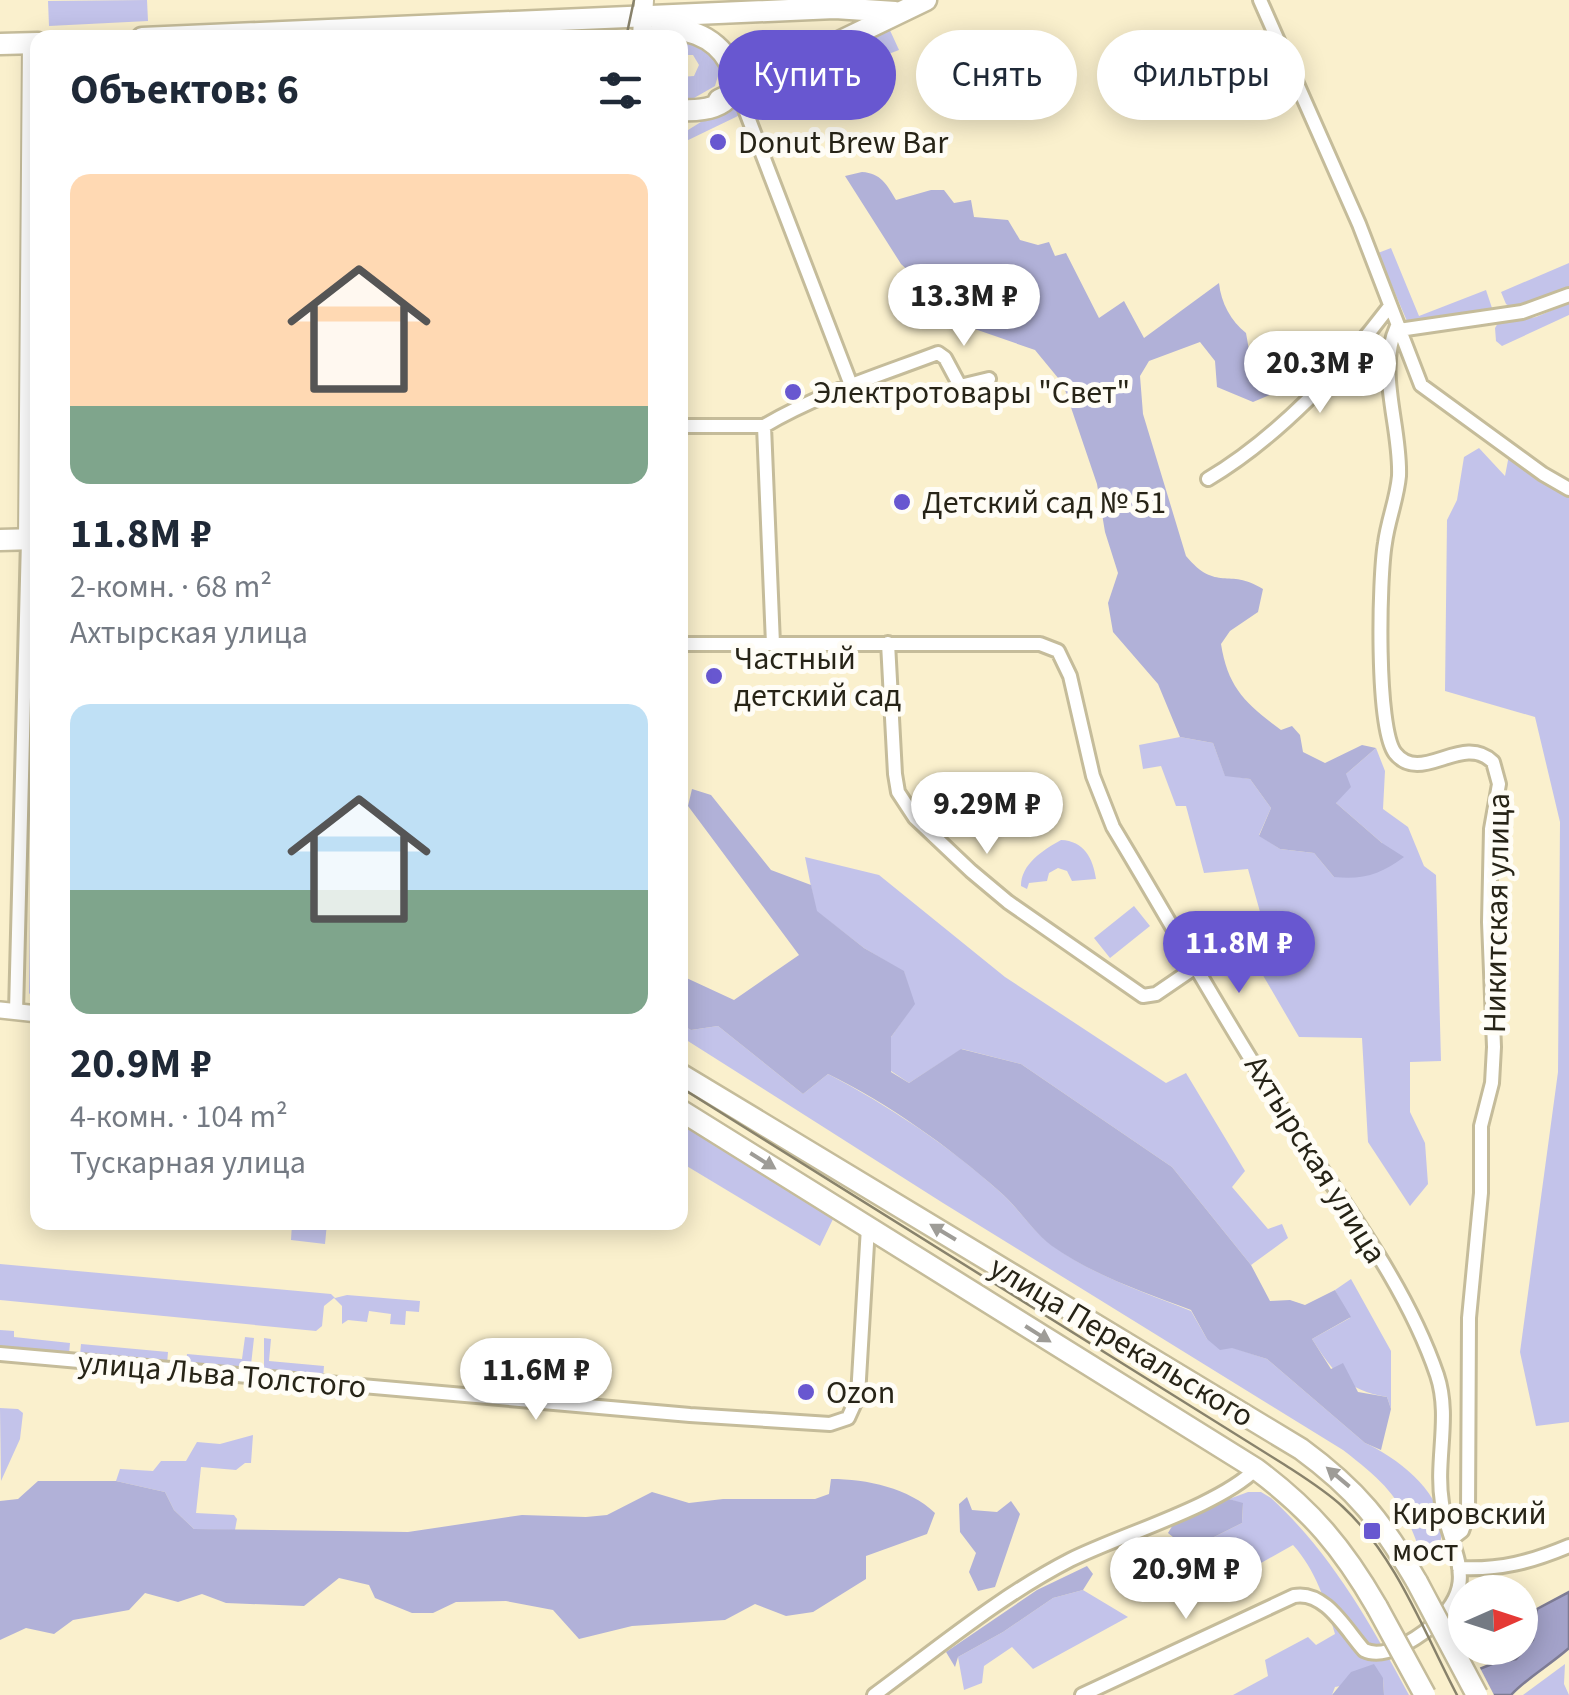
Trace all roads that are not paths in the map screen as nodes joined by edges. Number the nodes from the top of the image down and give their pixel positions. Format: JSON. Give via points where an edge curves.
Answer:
{"nodes":[{"id":1,"x":667,"y":0,"type":"edge"},
{"id":2,"x":926,"y":0,"type":"edge"},
{"id":3,"x":1260,"y":0,"type":"edge"},
{"id":4,"x":895,"y":12,"type":"junction"},
{"id":5,"x":684,"y":16,"type":"junction"},
{"id":6,"x":574,"y":20,"type":"junction"},
{"id":7,"x":645,"y":23,"type":"edge"},
{"id":8,"x":334,"y":30,"type":"edge"},
{"id":9,"x":608,"y":30,"type":"edge"},
{"id":10,"x":859,"y":30,"type":"edge"},
{"id":11,"x":718,"y":31,"type":"edge"},
{"id":12,"x":30,"y":43,"type":"edge"},
{"id":13,"x":0,"y":44,"type":"edge"},
{"id":14,"x":718,"y":101,"type":"edge"},
{"id":15,"x":718,"y":102,"type":"edge"},
{"id":16,"x":688,"y":108,"type":"edge"},
{"id":17,"x":688,"y":119,"type":"edge"},
{"id":18,"x":730,"y":120,"type":"edge"},
{"id":19,"x":1569,"y":295,"type":"edge"},
{"id":20,"x":1390,"y":306,"type":"junction"},
{"id":21,"x":1398,"y":328,"type":"junction"},
{"id":22,"x":989,"y":380,"type":"dead end"},
{"id":23,"x":851,"y":385,"type":"junction"},
{"id":24,"x":688,"y":426,"type":"edge"},
{"id":25,"x":764,"y":426,"type":"junction"},
{"id":26,"x":1208,"y":478,"type":"dead end"},
{"id":27,"x":1569,"y":488,"type":"edge"},
{"id":28,"x":30,"y":539,"type":"edge"},
{"id":29,"x":0,"y":540,"type":"edge"},
{"id":30,"x":30,"y":612,"type":"edge"},
{"id":31,"x":888,"y":643,"type":"junction"},
{"id":32,"x":688,"y":644,"type":"edge"},
{"id":33,"x":773,"y":644,"type":"junction"},
{"id":34,"x":1197,"y":966,"type":"junction"},
{"id":35,"x":8,"y":1011,"type":"edge"},
{"id":36,"x":688,"y":1079,"type":"edge"},
{"id":37,"x":688,"y":1115,"type":"edge"},
{"id":38,"x":868,"y":1227,"type":"junction"},
{"id":39,"x":0,"y":1354,"type":"edge"},
{"id":40,"x":1256,"y":1469,"type":"junction"},
{"id":41,"x":1454,"y":1538,"type":"junction"},
{"id":42,"x":1569,"y":1546,"type":"edge"},
{"id":43,"x":1460,"y":1568,"type":"junction"},
{"id":44,"x":874,"y":1695,"type":"edge"},
{"id":45,"x":1082,"y":1695,"type":"edge"},
{"id":46,"x":1425,"y":1695,"type":"edge"},
{"id":47,"x":1477,"y":1695,"type":"edge"}],
"edges":[{"from":1,"to":5,"type":"main road"},
{"from":2,"to":4,"type":"main road"},
{"from":3,"to":20,"type":"street"},
{"from":4,"to":5,"type":"main road","via":[[835,8]]},
{"from":4,"to":10,"type":"main road"},
{"from":5,"to":7,"type":"main road"},
{"from":5,"to":11,"type":"main road"},
{"from":6,"to":7,"type":"main road"},
{"from":6,"to":8,"type":"main road"},
{"from":6,"to":9,"type":"main road"},
{"from":12,"to":13,"type":"main road"},
{"from":14,"to":16,"type":"main road"},
{"from":15,"to":17,"type":"main road"},
{"from":18,"to":23,"type":"street"},
{"from":19,"to":21,"type":"street","via":[[1484,320]]},
{"from":20,"to":21,"type":"street"},
{"from":20,"to":26,"type":"street","via":[[1299,406]]},
{"from":21,"to":27,"type":"street","via":[[1427,392]]},
{"from":21,"to":41,"type":"street","name":"Никитская улица","via":[[1387,365],[1399,474],[1380,612],[1386,730],[1405,762],[1484,754],[1499,784],[1489,903],[1492,1083],[1481,1126],[1469,1318],[1468,1514]]},
{"from":22,"to":23,"type":"street","via":[[960,386],[938,353]]},
{"from":23,"to":25,"type":"street"},
{"from":24,"to":25,"type":"street"},
{"from":25,"to":33,"type":"street"},
{"from":28,"to":29,"type":"main road"},
{"from":30,"to":35,"type":"street"},
{"from":31,"to":33,"type":"street","name":"Ахтырская улица"},
{"from":31,"to":34,"type":"street","name":"Ахтырская улица","via":[[1040,644],[1058,650],[1100,799]]},
{"from":31,"to":34,"type":"street","via":[[895,774],[915,818],[1008,902],[1143,996]]},
{"from":32,"to":33,"type":"street","name":"Ахтырская улица"},
{"from":34,"to":41,"type":"street","name":"Ахтырская улица","via":[[1414,1321],[1442,1394],[1440,1497]]},
{"from":47,"to":36,"type":"main road","name":"улица Перекальского","one_way":true,"bridge":true,"via":[[1371,1510],[1334,1472]]},
{"from":37,"to":38,"type":"main road","name":"улица Перекальского","one_way":true},
{"from":38,"to":39,"type":"street","name":"улица Льва Толстого","via":[[858,1396],[848,1418],[830,1424]]},
{"from":38,"to":40,"type":"main road","name":"улица Перекальского","one_way":true},
{"from":40,"to":44,"type":"street","via":[[1227,1491],[1024,1586]]},
{"from":40,"to":46,"type":"main road","name":"улица Перекальского","bridge":true,"via":[[1328,1531]]},
{"from":41,"to":43,"type":"street","name":"Ахтырская улица"},
{"from":42,"to":43,"type":"street","via":[[1495,1570]]},
{"from":43,"to":45,"type":"street","via":[[1452,1608],[1418,1636],[1380,1653],[1364,1650],[1320,1600],[1306,1594]]}]}
